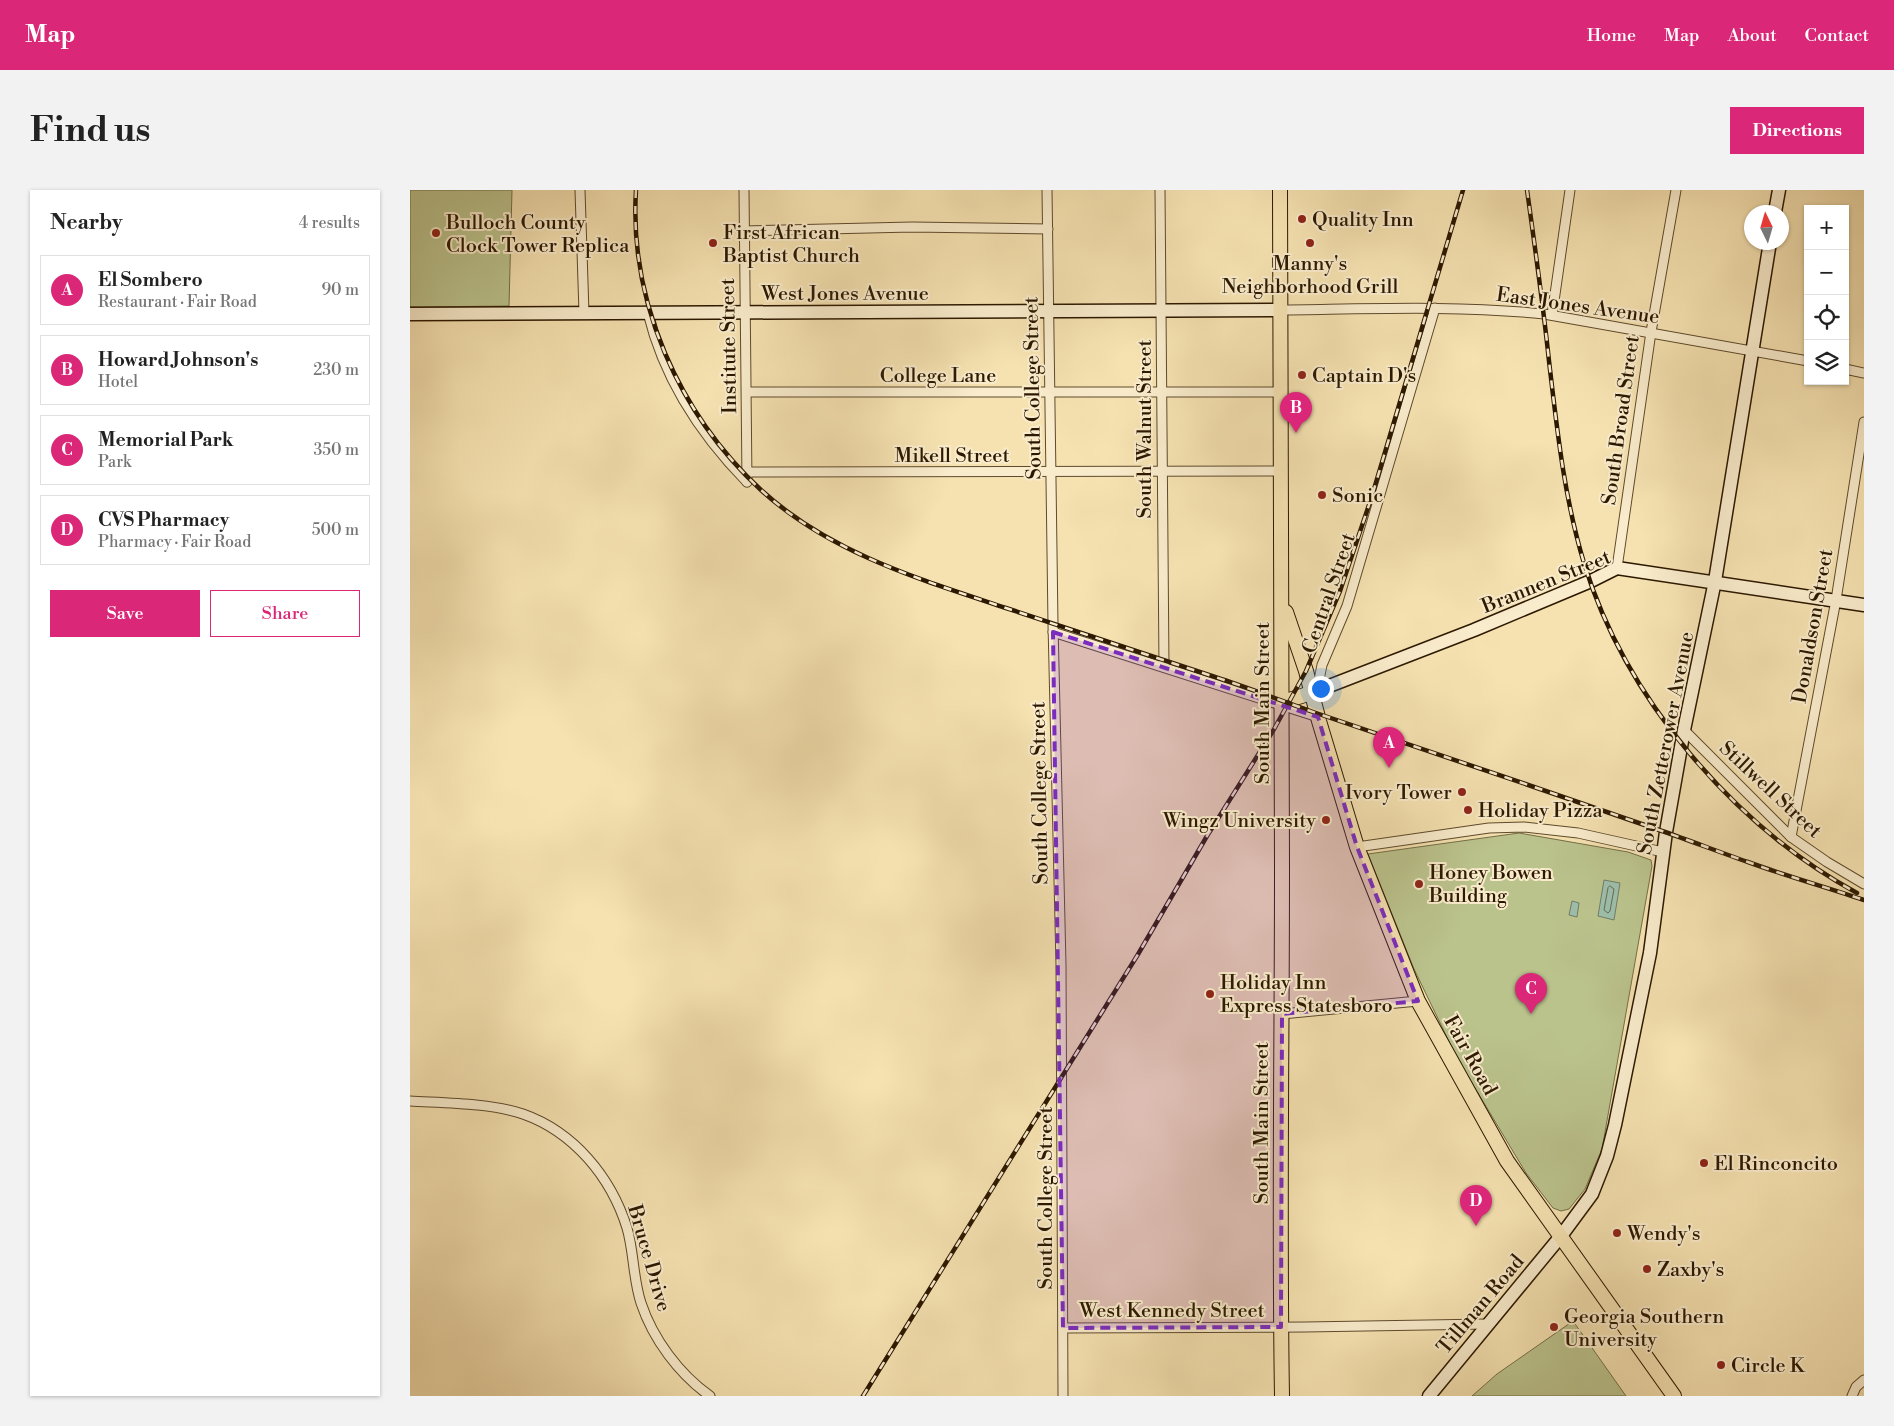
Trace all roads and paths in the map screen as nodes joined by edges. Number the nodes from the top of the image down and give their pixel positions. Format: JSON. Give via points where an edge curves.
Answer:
{"nodes":[{"id":1,"x":580,"y":190,"type":"edge"},
{"id":2,"x":744,"y":190,"type":"edge"},
{"id":3,"x":1047,"y":190,"type":"edge"},
{"id":4,"x":1160,"y":190,"type":"edge"},
{"id":5,"x":1280,"y":190,"type":"edge"},
{"id":6,"x":1570,"y":190,"type":"edge"},
{"id":7,"x":1676,"y":190,"type":"edge"},
{"id":8,"x":1779,"y":190,"type":"edge"},
{"id":9,"x":1776,"y":205,"type":"edge"},
{"id":10,"x":1048,"y":229,"type":"junction"},
{"id":11,"x":744,"y":231,"type":"junction"},
{"id":12,"x":1769,"y":250,"type":"edge"},
{"id":13,"x":1435,"y":308,"type":"junction"},
{"id":14,"x":1280,"y":310,"type":"junction"},
{"id":15,"x":745,"y":312,"type":"junction"},
{"id":16,"x":1049,"y":312,"type":"junction"},
{"id":17,"x":1161,"y":312,"type":"junction"},
{"id":18,"x":584,"y":313,"type":"junction"},
{"id":19,"x":648,"y":313,"type":"junction"},
{"id":20,"x":410,"y":314,"type":"edge"},
{"id":21,"x":1552,"y":316,"type":"junction"},
{"id":22,"x":1651,"y":332,"type":"junction"},
{"id":23,"x":1751,"y":350,"type":"junction"},
{"id":24,"x":1804,"y":360,"type":"edge"},
{"id":25,"x":1849,"y":370,"type":"edge"},
{"id":26,"x":1864,"y":373,"type":"edge"},
{"id":27,"x":747,"y":392,"type":"junction"},
{"id":28,"x":1050,"y":392,"type":"junction"},
{"id":29,"x":1162,"y":392,"type":"junction"},
{"id":30,"x":1279,"y":392,"type":"junction"},
{"id":31,"x":1864,"y":422,"type":"edge"},
{"id":32,"x":1162,"y":470,"type":"junction"},
{"id":33,"x":1280,"y":471,"type":"junction"},
{"id":34,"x":1050,"y":472,"type":"junction"},
{"id":35,"x":747,"y":477,"type":"junction"},
{"id":36,"x":1617,"y":568,"type":"junction"},
{"id":37,"x":1715,"y":581,"type":"junction"},
{"id":38,"x":1281,"y":599,"type":"junction"},
{"id":39,"x":1836,"y":600,"type":"junction"},
{"id":40,"x":1864,"y":605,"type":"edge"},
{"id":41,"x":1053,"y":632,"type":"junction"},
{"id":42,"x":1164,"y":667,"type":"junction"},
{"id":43,"x":1317,"y":691,"type":"junction"},
{"id":44,"x":1281,"y":703,"type":"junction"},
{"id":45,"x":1318,"y":716,"type":"junction"},
{"id":46,"x":1684,"y":730,"type":"junction"},
{"id":47,"x":1791,"y":837,"type":"junction"},
{"id":48,"x":1357,"y":847,"type":"junction"},
{"id":49,"x":1663,"y":852,"type":"junction"},
{"id":50,"x":1864,"y":884,"type":"edge"},
{"id":51,"x":1418,"y":1001,"type":"junction"},
{"id":52,"x":1282,"y":1014,"type":"junction"},
{"id":53,"x":410,"y":1101,"type":"edge"},
{"id":54,"x":1560,"y":1236,"type":"junction"},
{"id":55,"x":1487,"y":1324,"type":"junction"},
{"id":56,"x":1281,"y":1327,"type":"junction"},
{"id":57,"x":1063,"y":1328,"type":"junction"},
{"id":58,"x":1864,"y":1380,"type":"edge"},
{"id":59,"x":710,"y":1396,"type":"edge"},
{"id":60,"x":1063,"y":1396,"type":"edge"},
{"id":61,"x":1282,"y":1396,"type":"edge"},
{"id":62,"x":1429,"y":1396,"type":"edge"},
{"id":63,"x":1674,"y":1396,"type":"edge"},
{"id":64,"x":1852,"y":1396,"type":"edge"}],
"edges":[{"from":1,"to":18,"type":"street"},
{"from":2,"to":11,"type":"street","name":"Institute Street"},
{"from":3,"to":10,"type":"street","name":"South College Street"},
{"from":4,"to":17,"type":"street","name":"South Walnut Street"},
{"from":5,"to":14,"type":"main road","name":"South Main Street"},
{"from":6,"to":21,"type":"street"},
{"from":7,"to":22,"type":"street","name":"South Broad Street"},
{"from":8,"to":9,"type":"street"},
{"from":10,"to":11,"type":"street","via":[[912,227]]},
{"from":10,"to":16,"type":"street","name":"South College Street"},
{"from":11,"to":15,"type":"street","name":"Institute Street"},
{"from":12,"to":23,"type":"street","name":"South Zetterower Avenue"},
{"from":13,"to":14,"type":"street","name":"East Jones Avenue"},
{"from":13,"to":21,"type":"street","name":"East Jones Avenue","via":[[1520,311]]},
{"from":13,"to":43,"type":"street","name":"Central Street","via":[[1347,606],[1322,665]]},
{"from":14,"to":17,"type":"street","name":"West Jones Avenue"},
{"from":14,"to":30,"type":"main road","name":"South Main Street"},
{"from":15,"to":16,"type":"street","name":"West Jones Avenue"},
{"from":15,"to":19,"type":"street","name":"West Jones Avenue"},
{"from":15,"to":27,"type":"street","name":"Institute Street"},
{"from":16,"to":17,"type":"street","name":"West Jones Avenue"},
{"from":16,"to":28,"type":"street","name":"South College Street"},
{"from":17,"to":29,"type":"street","name":"South Walnut Street"},
{"from":18,"to":19,"type":"street","name":"West Jones Avenue"},
{"from":18,"to":20,"type":"street","name":"West Jones Avenue"},
{"from":19,"to":35,"type":"street","via":[[657,348],[687,409],[717,450]]},
{"from":21,"to":22,"type":"street","name":"East Jones Avenue"},
{"from":22,"to":23,"type":"street","name":"East Jones Avenue"},
{"from":22,"to":36,"type":"street","name":"South Broad Street"},
{"from":23,"to":24,"type":"street","name":"East Jones Avenue"},
{"from":23,"to":37,"type":"street","name":"South Zetterower Avenue"},
{"from":25,"to":26,"type":"street"},
{"from":27,"to":28,"type":"street","name":"College Lane"},
{"from":27,"to":35,"type":"street","name":"Institute Street"},
{"from":28,"to":29,"type":"street","name":"College Lane"},
{"from":28,"to":34,"type":"street","name":"South College Street"},
{"from":29,"to":30,"type":"street","name":"College Lane"},
{"from":29,"to":32,"type":"street","name":"South Walnut Street"},
{"from":30,"to":33,"type":"main road","name":"South Main Street"},
{"from":31,"to":39,"type":"street","name":"Donaldson Street"},
{"from":32,"to":33,"type":"street","name":"Mikell Street"},
{"from":32,"to":34,"type":"street","name":"Mikell Street"},
{"from":32,"to":42,"type":"street","name":"South Walnut Street"},
{"from":33,"to":38,"type":"main road","name":"South Main Street"},
{"from":34,"to":35,"type":"street","name":"Mikell Street","via":[[774,473]]},
{"from":34,"to":41,"type":"street","name":"South College Street"},
{"from":36,"to":37,"type":"street","name":"Brannen Street"},
{"from":36,"to":43,"type":"street","name":"Brannen Street","via":[[1501,619]]},
{"from":37,"to":39,"type":"street","name":"Brannen Street"},
{"from":37,"to":46,"type":"street","name":"South Zetterower Avenue"},
{"from":38,"to":43,"type":"main road","name":"Fair Road","via":[[1306,671]]},
{"from":38,"to":44,"type":"main road","name":"South Main Street"},
{"from":39,"to":40,"type":"street","name":"Brannen Street"},
{"from":39,"to":47,"type":"street","name":"Donaldson Street"},
{"from":41,"to":42,"type":"street"},
{"from":41,"to":57,"type":"street","name":"South College Street","via":[[1061,965]]},
{"from":42,"to":44,"type":"street"},
{"from":43,"to":44,"type":"main road"},
{"from":43,"to":45,"type":"main road","name":"Fair Road"},
{"from":44,"to":45,"type":"street"},
{"from":44,"to":52,"type":"main road","name":"South Main Street"},
{"from":45,"to":48,"type":"main road","name":"Fair Road"},
{"from":46,"to":47,"type":"street","name":"Stillwell Street"},
{"from":46,"to":49,"type":"street","name":"South Zetterower Avenue"},
{"from":47,"to":50,"type":"street","name":"Stillwell Street"},
{"from":48,"to":49,"type":"street","via":[[1488,828],[1524,827],[1578,833]]},
{"from":48,"to":51,"type":"main road","name":"Fair Road"},
{"from":49,"to":54,"type":"street","name":"South Zetterower Avenue","via":[[1650,953],[1614,1133],[1592,1194]]},
{"from":51,"to":52,"type":"street"},
{"from":51,"to":54,"type":"main road","name":"Fair Road","via":[[1507,1161]]},
{"from":52,"to":56,"type":"main road","name":"South Main Street"},
{"from":53,"to":59,"type":"street","name":"Bruce Drive","via":[[475,1105],[523,1114],[563,1134],[581,1150],[607,1184],[618,1205],[627,1229],[641,1302],[655,1333],[675,1363]]},
{"from":54,"to":55,"type":"street","name":"Tillman Road"},
{"from":54,"to":63,"type":"main road","name":"Fair Road"},
{"from":55,"to":56,"type":"street","name":"West Kennedy Street"},
{"from":55,"to":62,"type":"street","name":"Tillman Road"},
{"from":56,"to":57,"type":"street","name":"West Kennedy Street"},
{"from":56,"to":61,"type":"main road","name":"South Main Street"},
{"from":57,"to":60,"type":"street","name":"South College Street"},
{"from":58,"to":64,"type":"street"}]}
